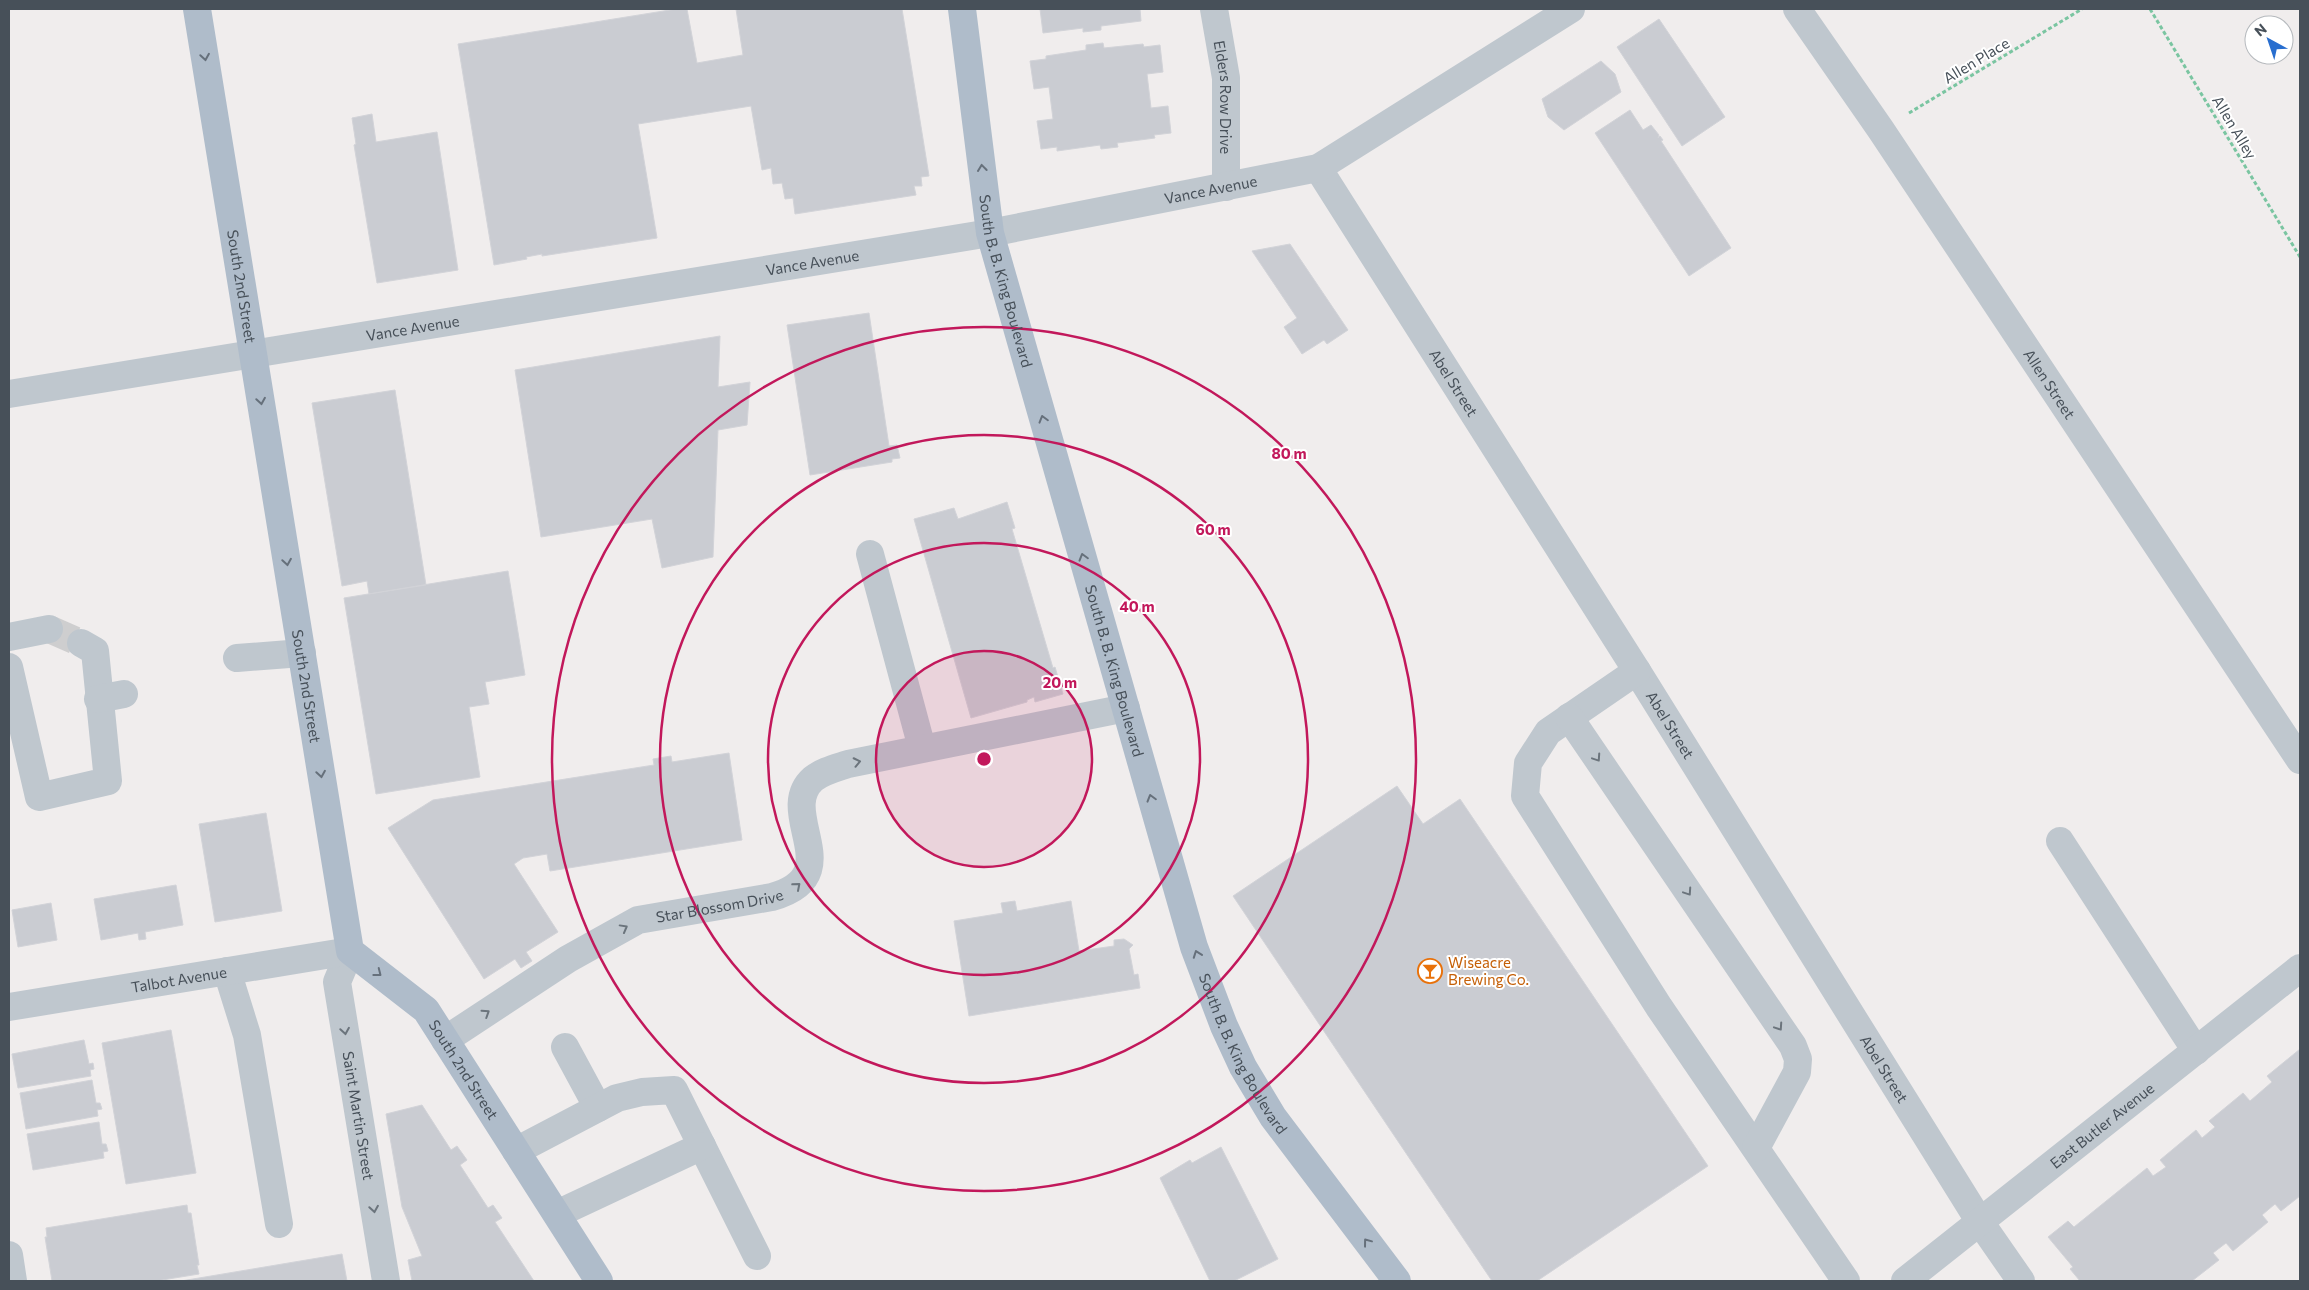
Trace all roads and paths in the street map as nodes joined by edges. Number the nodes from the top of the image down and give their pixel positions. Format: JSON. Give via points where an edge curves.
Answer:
{"nodes":[{"id":1,"x":197,"y":9,"type":"edge"},
{"id":2,"x":962,"y":9,"type":"edge"},
{"id":3,"x":1214,"y":9,"type":"edge"},
{"id":4,"x":1571,"y":9,"type":"edge"},
{"id":5,"x":1798,"y":9,"type":"edge"},
{"id":6,"x":2082,"y":9,"type":"edge"},
{"id":7,"x":2150,"y":9,"type":"edge"},
{"id":8,"x":1881,"y":130,"type":"junction"},
{"id":9,"x":1318,"y":168,"type":"junction"},
{"id":10,"x":1226,"y":187,"type":"junction"},
{"id":11,"x":990,"y":233,"type":"junction"},
{"id":12,"x":2300,"y":257,"type":"edge"},
{"id":13,"x":253,"y":353,"type":"junction"},
{"id":14,"x":9,"y":394,"type":"edge"},
{"id":15,"x":870,"y":554,"type":"dead end"},
{"id":16,"x":49,"y":629,"type":"tunnel mouth"},
{"id":17,"x":9,"y":637,"type":"edge"},
{"id":18,"x":81,"y":644,"type":"tunnel mouth"},
{"id":19,"x":302,"y":653,"type":"junction"},
{"id":20,"x":237,"y":658,"type":"dead end"},
{"id":21,"x":9,"y":667,"type":"edge"},
{"id":22,"x":1636,"y":671,"type":"junction"},
{"id":23,"x":1126,"y":708,"type":"junction"},
{"id":24,"x":1569,"y":717,"type":"junction"},
{"id":25,"x":922,"y":748,"type":"junction"},
{"id":26,"x":2300,"y":760,"type":"edge"},
{"id":27,"x":2060,"y":841,"type":"dead end"},
{"id":28,"x":350,"y":951,"type":"junction"},
{"id":29,"x":2300,"y":968,"type":"edge"},
{"id":30,"x":227,"y":971,"type":"junction"},
{"id":31,"x":9,"y":1007,"type":"edge"},
{"id":32,"x":445,"y":1040,"type":"junction"},
{"id":33,"x":565,"y":1047,"type":"dead end"},
{"id":34,"x":2196,"y":1051,"type":"junction"},
{"id":35,"x":598,"y":1108,"type":"junction"},
{"id":36,"x":702,"y":1146,"type":"junction"},
{"id":37,"x":1756,"y":1148,"type":"junction"},
{"id":38,"x":516,"y":1151,"type":"junction"},
{"id":39,"x":557,"y":1214,"type":"junction"},
{"id":40,"x":1980,"y":1222,"type":"junction"},
{"id":41,"x":280,"y":1224,"type":"dead end"},
{"id":42,"x":9,"y":1255,"type":"edge"},
{"id":43,"x":757,"y":1256,"type":"dead end"},
{"id":44,"x":13,"y":1281,"type":"edge"},
{"id":45,"x":386,"y":1281,"type":"edge"},
{"id":46,"x":600,"y":1281,"type":"edge"},
{"id":47,"x":1397,"y":1281,"type":"edge"},
{"id":48,"x":1846,"y":1281,"type":"edge"},
{"id":49,"x":1905,"y":1281,"type":"edge"},
{"id":50,"x":2021,"y":1281,"type":"edge"}],
"edges":[{"from":1,"to":13,"type":"main road","name":"South 2nd Street","one_way":true},
{"from":11,"to":2,"type":"main road","name":"South B. B. King Boulevard","one_way":true},
{"from":3,"to":10,"type":"street","name":"Elders Row Drive","via":[[1226,78]]},
{"from":4,"to":9,"type":"street","name":"Vance Avenue"},
{"from":5,"to":8,"type":"street","name":"Allen Street"},
{"from":6,"to":8,"type":"path","name":"Allen Place"},
{"from":7,"to":12,"type":"path","name":"Allen Alley"},
{"from":8,"to":26,"type":"street","name":"Allen Street"},
{"from":9,"to":10,"type":"street","name":"Vance Avenue"},
{"from":9,"to":22,"type":"street","name":"Abel Street"},
{"from":10,"to":11,"type":"street","name":"Vance Avenue"},
{"from":11,"to":13,"type":"street","name":"Vance Avenue"},
{"from":23,"to":11,"type":"main road","name":"South B. B. King Boulevard","one_way":true},
{"from":13,"to":14,"type":"street","name":"Vance Avenue"},
{"from":13,"to":19,"type":"main road","name":"South 2nd Street","one_way":true},
{"from":15,"to":25,"type":"street"},
{"from":16,"to":17,"type":"street"},
{"from":18,"to":21,"type":"street","via":[[95,651],[111,697],[108,781],[39,797]]},
{"from":19,"to":20,"type":"street"},
{"from":19,"to":28,"type":"main road","name":"South 2nd Street","one_way":true},
{"from":22,"to":24,"type":"street"},
{"from":22,"to":40,"type":"street","name":"Abel Street"},
{"from":23,"to":25,"type":"street","name":"Star Blossom Drive"},
{"from":47,"to":23,"type":"main road","name":"South B. B. King Boulevard","one_way":true,"via":[[1273,1118],[1243,1067],[1194,947]]},
{"from":24,"to":37,"type":"street","one_way":true,"via":[[1793,1046],[1798,1059],[1797,1072]]},
{"from":24,"to":37,"type":"street","via":[[1548,732],[1528,763],[1525,796],[1660,1007]]},
{"from":32,"to":25,"type":"street","name":"Star Blossom Drive","one_way":true,"via":[[568,959],[638,920],[788,893],[801,884],[810,869],[802,798],[812,780],[825,771],[848,764]]},
{"from":27,"to":34,"type":"street"},
{"from":28,"to":30,"type":"street","name":"Talbot Avenue"},
{"from":28,"to":32,"type":"main road","name":"South 2nd Street","one_way":true,"via":[[426,1010]]},
{"from":28,"to":45,"type":"street","name":"Saint Martin Street","one_way":true,"via":[[337,982]]},
{"from":29,"to":34,"type":"street","name":"East Butler Avenue"},
{"from":30,"to":31,"type":"street","name":"Talbot Avenue"},
{"from":30,"to":41,"type":"street","via":[[248,1035]]},
{"from":32,"to":38,"type":"main road","name":"South 2nd Street"},
{"from":33,"to":35,"type":"street"},
{"from":34,"to":40,"type":"street","name":"East Butler Avenue"},
{"from":35,"to":36,"type":"street","via":[[617,1098],[642,1092],[674,1090]]},
{"from":35,"to":38,"type":"street"},
{"from":36,"to":39,"type":"street"},
{"from":36,"to":43,"type":"street"},
{"from":37,"to":48,"type":"street"},
{"from":38,"to":39,"type":"main road","name":"South 2nd Street"},
{"from":39,"to":46,"type":"main road","name":"South 2nd Street"},
{"from":40,"to":49,"type":"street","name":"East Butler Avenue"},
{"from":40,"to":50,"type":"street","name":"Abel Street"},
{"from":42,"to":44,"type":"street"}]}
